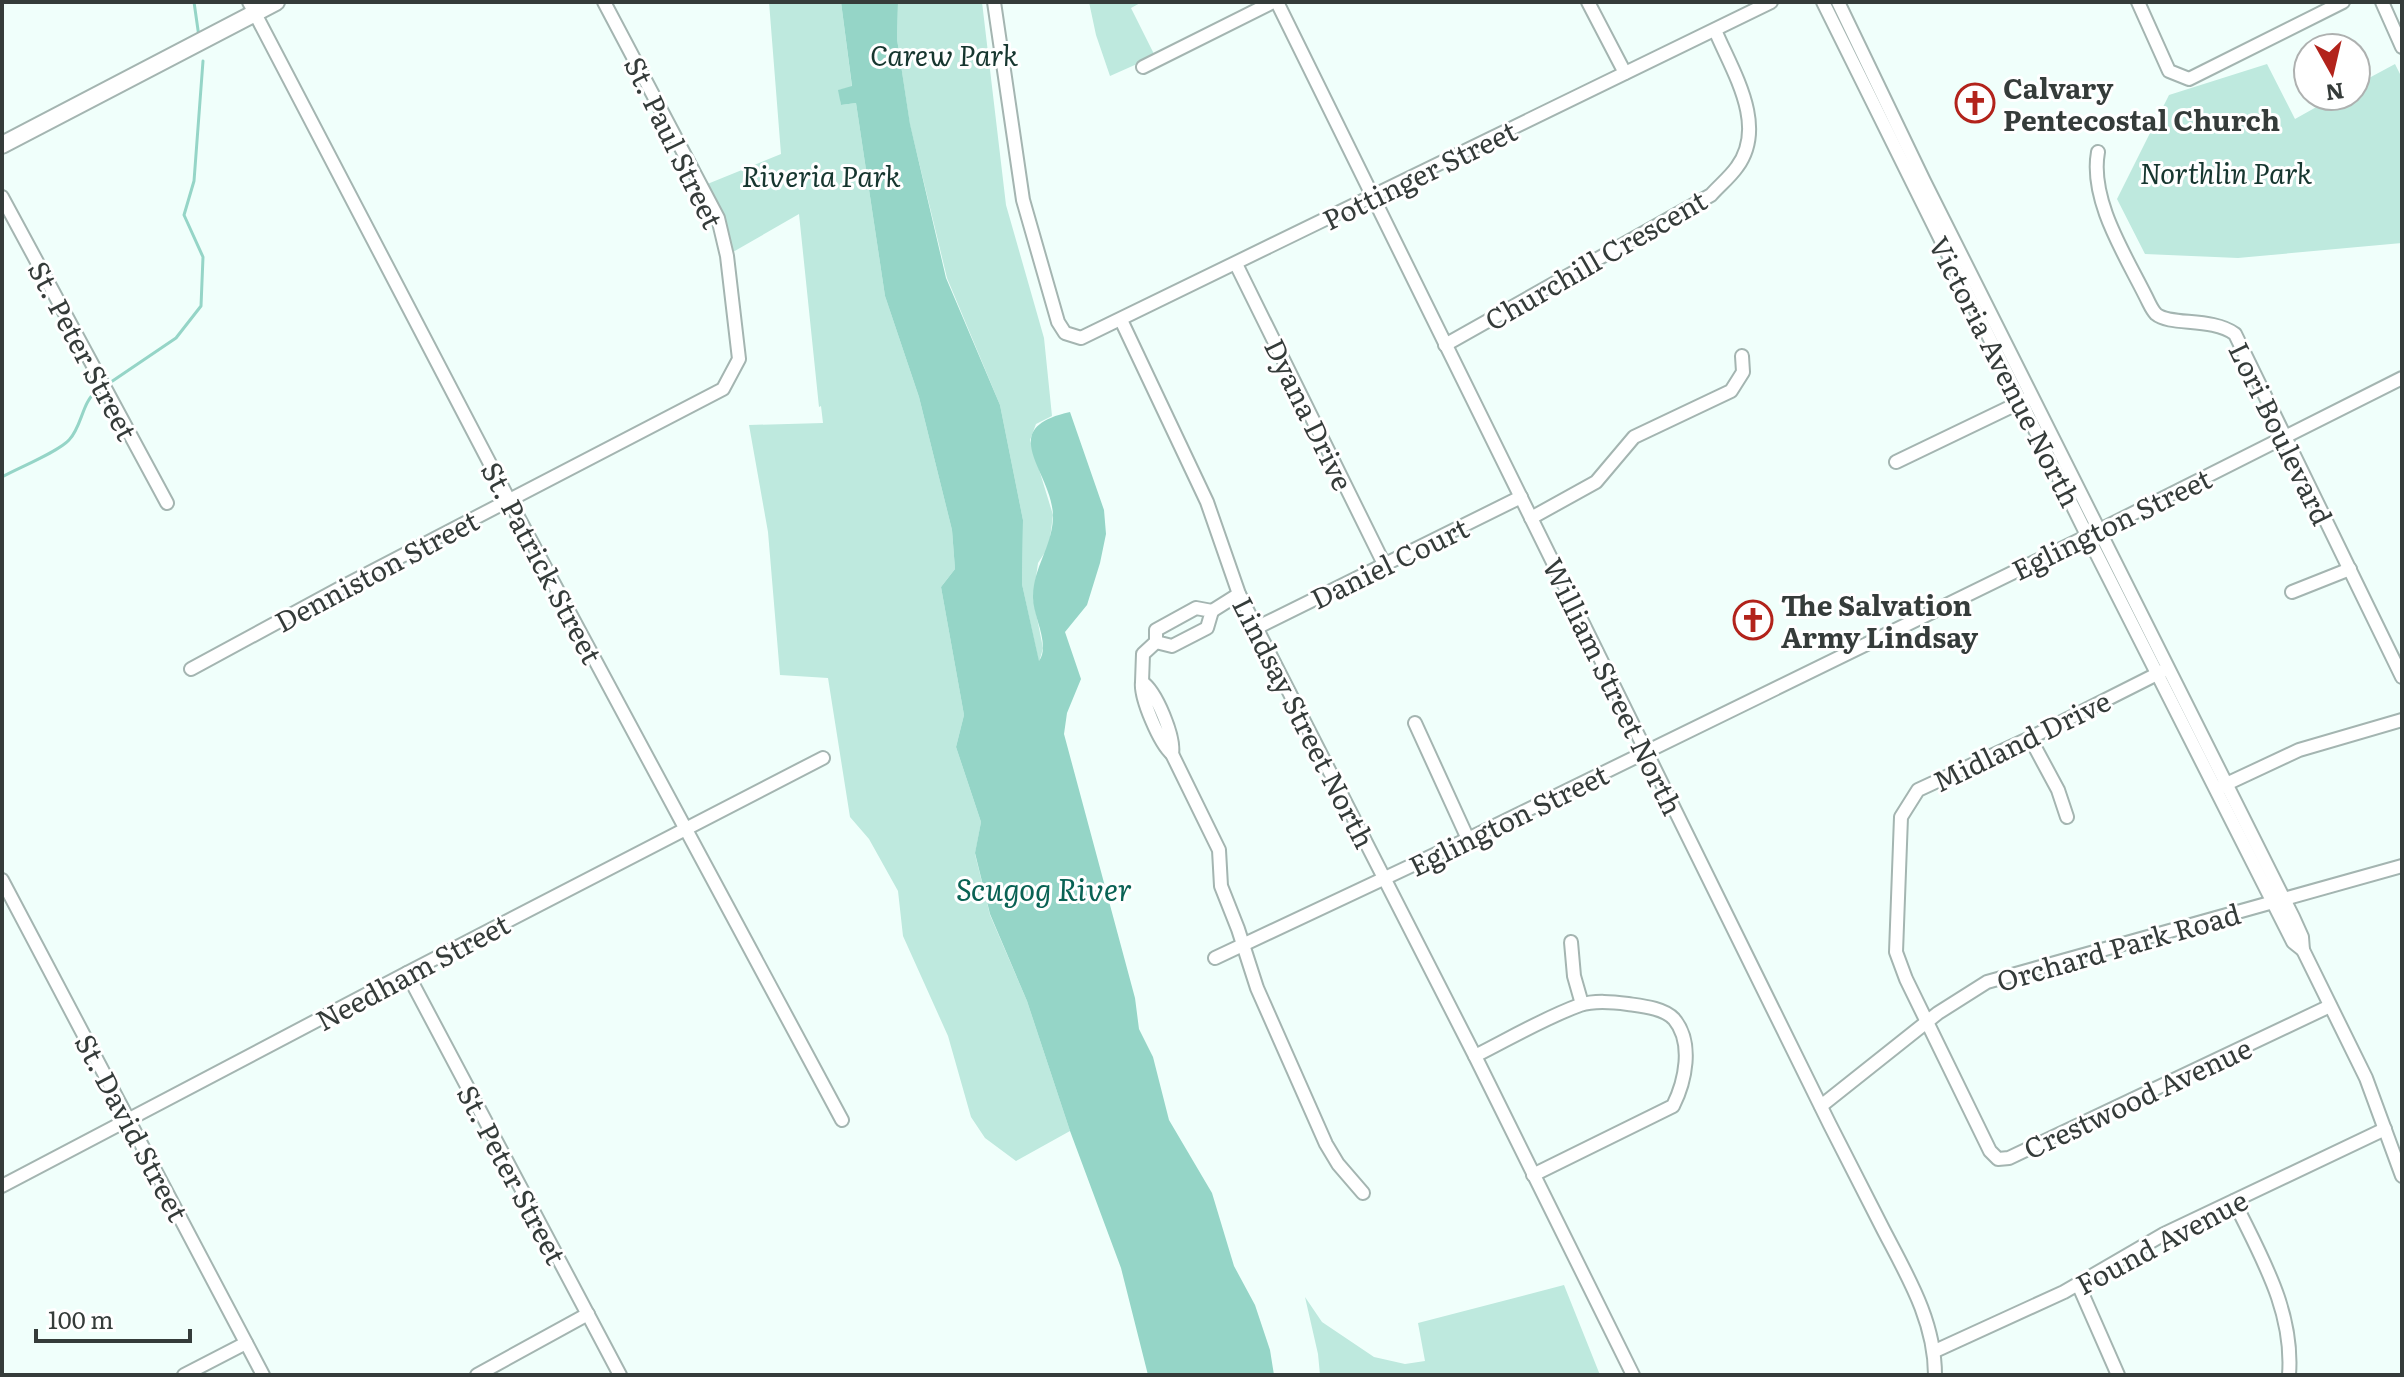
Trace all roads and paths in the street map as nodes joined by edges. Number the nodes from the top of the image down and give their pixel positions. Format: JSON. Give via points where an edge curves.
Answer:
{"nodes":[{"id":1,"x":276,"y":2,"type":"edge"},
{"id":2,"x":604,"y":2,"type":"edge"},
{"id":3,"x":994,"y":2,"type":"edge"},
{"id":4,"x":1275,"y":2,"type":"edge"},
{"id":5,"x":1588,"y":2,"type":"edge"},
{"id":6,"x":1771,"y":2,"type":"edge"},
{"id":7,"x":1823,"y":2,"type":"edge"},
{"id":8,"x":1838,"y":2,"type":"edge"},
{"id":9,"x":2138,"y":2,"type":"edge"},
{"id":10,"x":2343,"y":2,"type":"edge"},
{"id":11,"x":2382,"y":2,"type":"edge"},
{"id":12,"x":252,"y":8,"type":"edge"},
{"id":13,"x":1715,"y":30,"type":"junction"},
{"id":14,"x":2402,"y":47,"type":"edge"},
{"id":15,"x":1143,"y":67,"type":"dead end"},
{"id":16,"x":1625,"y":73,"type":"junction"},
{"id":17,"x":2,"y":145,"type":"edge"},
{"id":18,"x":2098,"y":152,"type":"dead end"},
{"id":19,"x":1372,"y":196,"type":"junction"},
{"id":20,"x":2,"y":197,"type":"edge"},
{"id":21,"x":1946,"y":237,"type":"junction"},
{"id":22,"x":1236,"y":264,"type":"junction"},
{"id":23,"x":1121,"y":320,"type":"junction"},
{"id":24,"x":1445,"y":345,"type":"junction"},
{"id":25,"x":1742,"y":356,"type":"dead end"},
{"id":26,"x":2402,"y":378,"type":"edge"},
{"id":27,"x":729,"y":381,"type":"joint"},
{"id":28,"x":2028,"y":399,"type":"junction"},
{"id":29,"x":2285,"y":438,"type":"junction"},
{"id":30,"x":1896,"y":462,"type":"dead end"},
{"id":31,"x":1521,"y":497,"type":"junction"},
{"id":32,"x":509,"y":500,"type":"junction"},
{"id":33,"x":167,"y":503,"type":"dead end"},
{"id":34,"x":1531,"y":518,"type":"junction"},
{"id":35,"x":2100,"y":530,"type":"junction"},
{"id":36,"x":2087,"y":535,"type":"junction"},
{"id":37,"x":1384,"y":564,"type":"junction"},
{"id":38,"x":2350,"y":569,"type":"junction"},
{"id":39,"x":2292,"y":592,"type":"dead end"},
{"id":40,"x":1239,"y":594,"type":"junction"},
{"id":41,"x":1212,"y":611,"type":"junction"},
{"id":42,"x":1258,"y":627,"type":"junction"},
{"id":43,"x":1156,"y":642,"type":"junction"},
{"id":44,"x":191,"y":669,"type":"dead end"},
{"id":45,"x":2164,"y":671,"type":"junction"},
{"id":46,"x":2402,"y":677,"type":"edge"},
{"id":47,"x":2402,"y":720,"type":"edge"},
{"id":48,"x":1415,"y":723,"type":"dead end"},
{"id":49,"x":2030,"y":738,"type":"junction"},
{"id":50,"x":1646,"y":752,"type":"junction"},
{"id":51,"x":823,"y":758,"type":"dead end"},
{"id":52,"x":2221,"y":787,"type":"junction"},
{"id":53,"x":2067,"y":817,"type":"dead end"},
{"id":54,"x":687,"y":830,"type":"junction"},
{"id":55,"x":1468,"y":839,"type":"junction"},
{"id":56,"x":2402,"y":866,"type":"edge"},
{"id":57,"x":1383,"y":879,"type":"junction"},
{"id":58,"x":2,"y":880,"type":"edge"},
{"id":59,"x":2279,"y":901,"type":"junction"},
{"id":60,"x":1571,"y":942,"type":"dead end"},
{"id":61,"x":1243,"y":944,"type":"junction"},
{"id":62,"x":1215,"y":958,"type":"dead end"},
{"id":63,"x":407,"y":973,"type":"junction"},
{"id":64,"x":1582,"y":1004,"type":"junction"},
{"id":65,"x":2330,"y":1006,"type":"junction"},
{"id":66,"x":1927,"y":1021,"type":"junction"},
{"id":67,"x":1475,"y":1056,"type":"junction"},
{"id":68,"x":1821,"y":1106,"type":"junction"},
{"id":69,"x":842,"y":1120,"type":"dead end"},
{"id":70,"x":128,"y":1121,"type":"junction"},
{"id":71,"x":2385,"y":1129,"type":"junction"},
{"id":72,"x":1533,"y":1175,"type":"junction"},
{"id":73,"x":2402,"y":1176,"type":"edge"},
{"id":74,"x":2,"y":1186,"type":"edge"},
{"id":75,"x":1363,"y":1193,"type":"dead end"},
{"id":76,"x":2234,"y":1201,"type":"junction"},
{"id":77,"x":2078,"y":1284,"type":"junction"},
{"id":78,"x":588,"y":1314,"type":"junction"},
{"id":79,"x":246,"y":1343,"type":"junction"},
{"id":80,"x":1935,"y":1351,"type":"junction"},
{"id":81,"x":184,"y":1375,"type":"edge"},
{"id":82,"x":263,"y":1375,"type":"edge"},
{"id":83,"x":477,"y":1375,"type":"edge"},
{"id":84,"x":620,"y":1375,"type":"edge"},
{"id":85,"x":1633,"y":1375,"type":"edge"},
{"id":86,"x":1935,"y":1375,"type":"edge"},
{"id":87,"x":2118,"y":1375,"type":"edge"},
{"id":88,"x":2289,"y":1375,"type":"edge"}],
"edges":[{"from":1,"to":12,"type":"main road"},
{"from":2,"to":27,"type":"street","name":"St. Paul Street","via":[[718,218],[739,359]]},
{"from":3,"to":23,"type":"street","name":"Pottinger Street","via":[[1023,200],[1058,322],[1065,333],[1081,338]]},
{"from":4,"to":15,"type":"street"},
{"from":4,"to":19,"type":"street","name":"William Street North"},
{"from":5,"to":16,"type":"street"},
{"from":6,"to":13,"type":"street","name":"Pottinger Street"},
{"from":7,"to":21,"type":"street","name":"Victoria Avenue North"},
{"from":8,"to":21,"type":"street","name":"Victoria Avenue North"},
{"from":9,"to":10,"type":"street","via":[[2169,71],[2189,79]]},
{"from":11,"to":14,"type":"street"},
{"from":12,"to":17,"type":"main road"},
{"from":12,"to":32,"type":"street","name":"St. Patrick Street"},
{"from":13,"to":16,"type":"street","name":"Pottinger Street"},
{"from":13,"to":24,"type":"street","name":"Churchill Crescent","via":[[1749,110],[1747,145],[1739,166],[1711,195]]},
{"from":16,"to":19,"type":"street","name":"Pottinger Street"},
{"from":18,"to":29,"type":"street","name":"Lori Boulevard","via":[[2101,203],[2149,303],[2157,315],[2217,325],[2235,334]]},
{"from":19,"to":22,"type":"street","name":"Pottinger Street"},
{"from":19,"to":24,"type":"street","name":"William Street North"},
{"from":20,"to":33,"type":"street","name":"St. Peter Street"},
{"from":21,"to":28,"type":"street","name":"Victoria Avenue North"},
{"from":22,"to":23,"type":"street","name":"Pottinger Street"},
{"from":22,"to":37,"type":"street","name":"Dyana Drive"},
{"from":23,"to":40,"type":"street","name":"Lindsay Street North","via":[[1207,502]]},
{"from":24,"to":31,"type":"street","name":"William Street North"},
{"from":25,"to":34,"type":"street","via":[[1743,372],[1731,391],[1634,437],[1596,482]]},
{"from":26,"to":29,"type":"street","name":"Eglington Street"},
{"from":27,"to":32,"type":"street","name":"Denniston Street","via":[[723,389]]},
{"from":28,"to":30,"type":"street"},
{"from":28,"to":35,"type":"street","name":"Victoria Avenue North"},
{"from":28,"to":36,"type":"street","name":"Victoria Avenue North"},
{"from":29,"to":35,"type":"street","name":"Eglington Street"},
{"from":29,"to":38,"type":"street","name":"Lori Boulevard"},
{"from":31,"to":34,"type":"street","name":"William Street North"},
{"from":31,"to":37,"type":"street","name":"Daniel Court"},
{"from":32,"to":44,"type":"street","name":"Denniston Street"},
{"from":32,"to":54,"type":"street","name":"St. Patrick Street"},
{"from":34,"to":50,"type":"street","name":"William Street North"},
{"from":35,"to":36,"type":"street","name":"Eglington Street"},
{"from":35,"to":45,"type":"street","name":"Victoria Avenue North"},
{"from":36,"to":45,"type":"street","name":"Victoria Avenue North"},
{"from":36,"to":50,"type":"street","name":"Eglington Street"},
{"from":37,"to":42,"type":"street","name":"Daniel Court"},
{"from":38,"to":39,"type":"street"},
{"from":38,"to":46,"type":"street","name":"Lori Boulevard"},
{"from":40,"to":41,"type":"street"},
{"from":40,"to":42,"type":"street","name":"Lindsay Street North"},
{"from":41,"to":43,"type":"street","via":[[1207,628],[1172,646]]},
{"from":41,"to":43,"type":"street","via":[[1196,608],[1156,630]]},
{"from":42,"to":57,"type":"street","name":"Lindsay Street North"},
{"from":43,"to":61,"type":"street","via":[[1143,654],[1142,682],[1150,688],[1159,720],[1174,744],[1172,754],[1219,850],[1221,886]]},
{"from":45,"to":49,"type":"street","name":"Midland Drive"},
{"from":45,"to":52,"type":"street","name":"Victoria Avenue North"},
{"from":47,"to":52,"type":"street","via":[[2299,750]]},
{"from":48,"to":55,"type":"street"},
{"from":49,"to":53,"type":"street"},
{"from":49,"to":66,"type":"street","name":"Midland Drive","via":[[1918,790],[1901,817],[1896,952]]},
{"from":50,"to":55,"type":"street","name":"Eglington Street"},
{"from":50,"to":68,"type":"street","name":"William Street North"},
{"from":51,"to":54,"type":"street","name":"Needham Street"},
{"from":52,"to":59,"type":"street","name":"Victoria Avenue North"},
{"from":54,"to":63,"type":"street","name":"Needham Street"},
{"from":54,"to":69,"type":"street","name":"St. Patrick Street"},
{"from":55,"to":57,"type":"street","name":"Eglington Street"},
{"from":56,"to":59,"type":"street","name":"Orchard Park Road"},
{"from":57,"to":61,"type":"street","name":"Eglington Street"},
{"from":57,"to":67,"type":"street","name":"Lindsay Street North"},
{"from":58,"to":70,"type":"street","name":"St. David Street"},
{"from":59,"to":65,"type":"street","name":"Victoria Avenue North","via":[[2293,942],[2303,950]]},
{"from":59,"to":66,"type":"street","name":"Orchard Park Road","via":[[1987,982]]},
{"from":60,"to":64,"type":"street"},
{"from":61,"to":62,"type":"street","name":"Eglington Street"},
{"from":61,"to":75,"type":"street","via":[[1326,1144]]},
{"from":63,"to":70,"type":"street","name":"Needham Street"},
{"from":63,"to":78,"type":"street","name":"St. Peter Street"},
{"from":64,"to":67,"type":"street"},
{"from":64,"to":72,"type":"street","via":[[1650,1007],[1673,1018],[1682,1035],[1682,1088],[1673,1106]]},
{"from":65,"to":66,"type":"street","name":"Crestwood Avenue","via":[[1998,1159]]},
{"from":65,"to":71,"type":"street","name":"Victoria Avenue North"},
{"from":66,"to":68,"type":"street","name":"Orchard Park Road"},
{"from":67,"to":72,"type":"street","name":"Lindsay Street North"},
{"from":68,"to":80,"type":"street","name":"William Street North","via":[[1912,1285]]},
{"from":70,"to":74,"type":"street","name":"Needham Street"},
{"from":70,"to":79,"type":"street","name":"St. David Street"},
{"from":71,"to":73,"type":"street","name":"Victoria Avenue North"},
{"from":71,"to":76,"type":"street","name":"Found Avenue"},
{"from":72,"to":85,"type":"street","name":"Lindsay Street North"},
{"from":76,"to":77,"type":"street","name":"Found Avenue","via":[[2155,1238]]},
{"from":76,"to":88,"type":"street","via":[[2282,1306]]},
{"from":77,"to":80,"type":"street","name":"Found Avenue"},
{"from":77,"to":87,"type":"street"},
{"from":78,"to":83,"type":"street"},
{"from":78,"to":84,"type":"street","name":"St. Peter Street"},
{"from":79,"to":81,"type":"street"},
{"from":79,"to":82,"type":"street","name":"St. David Street"},
{"from":80,"to":86,"type":"street","name":"William Street North"}]}
